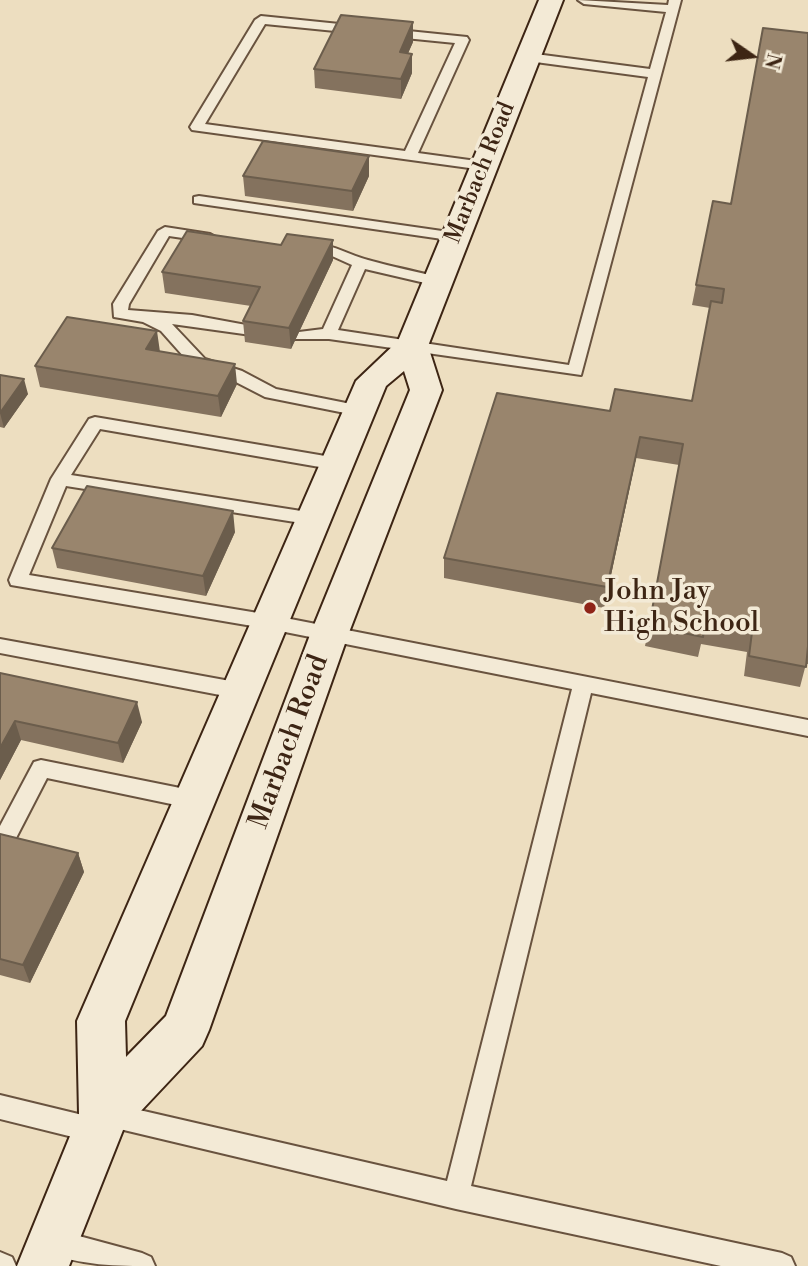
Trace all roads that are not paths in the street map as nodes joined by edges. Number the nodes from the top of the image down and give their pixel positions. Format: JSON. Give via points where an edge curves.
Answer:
{"nodes":[{"id":1,"x":551,"y":0,"type":"edge"},
{"id":2,"x":583,"y":0,"type":"edge"},
{"id":3,"x":674,"y":5,"type":"edge"},
{"id":4,"x":528,"y":57,"type":"junction"},
{"id":5,"x":655,"y":74,"type":"junction"},
{"id":6,"x":410,"y":156,"type":"junction"},
{"id":7,"x":484,"y":166,"type":"junction"},
{"id":8,"x":199,"y":200,"type":"dead end"},
{"id":9,"x":456,"y":237,"type":"junction"},
{"id":10,"x":232,"y":241,"type":"edge"},
{"id":11,"x":287,"y":248,"type":"edge"},
{"id":12,"x":360,"y":263,"type":"junction"},
{"id":13,"x":438,"y":281,"type":"junction"},
{"id":14,"x":147,"y":318,"type":"junction"},
{"id":15,"x":251,"y":330,"type":"edge"},
{"id":16,"x":329,"y":334,"type":"junction"},
{"id":17,"x":297,"y":336,"type":"edge"},
{"id":18,"x":412,"y":346,"type":"junction"},
{"id":19,"x":360,"y":411,"type":"junction"},
{"id":20,"x":337,"y":464,"type":"junction"},
{"id":21,"x":60,"y":479,"type":"junction"},
{"id":22,"x":314,"y":519,"type":"junction"},
{"id":23,"x":270,"y":622,"type":"junction"},
{"id":24,"x":329,"y":635,"type":"junction"},
{"id":25,"x":0,"y":646,"type":"edge"},
{"id":26,"x":583,"y":685,"type":"junction"},
{"id":27,"x":241,"y":691,"type":"junction"},
{"id":28,"x":808,"y":728,"type":"edge"},
{"id":29,"x":195,"y":800,"type":"junction"},
{"id":30,"x":7,"y":834,"type":"edge"},
{"id":31,"x":0,"y":1107,"type":"edge"},
{"id":32,"x":101,"y":1123,"type":"junction"},
{"id":33,"x":456,"y":1196,"type":"junction"},
{"id":34,"x":48,"y":1254,"type":"edge"},
{"id":35,"x":142,"y":1266,"type":"edge"},
{"id":36,"x":782,"y":1266,"type":"edge"}],
"edges":[{"from":1,"to":4,"type":"main road","name":"Marbach Road"},
{"from":2,"to":3,"type":"lane"},
{"from":3,"to":5,"type":"lane"},
{"from":4,"to":5,"type":"lane"},
{"from":4,"to":7,"type":"main road","name":"Marbach Road"},
{"from":5,"to":18,"type":"lane","via":[[575,371]]},
{"from":6,"to":6,"type":"lane","via":[[237,133],[197,127],[261,20],[463,40]]},
{"from":6,"to":7,"type":"lane"},
{"from":7,"to":9,"type":"main road","name":"Marbach Road"},
{"from":8,"to":9,"type":"lane"},
{"from":9,"to":13,"type":"main road","name":"Marbach Road"},
{"from":10,"to":14,"type":"lane","via":[[164,231],[121,304],[120,314]]},
{"from":11,"to":12,"type":"lane","via":[[335,252]]},
{"from":12,"to":13,"type":"lane"},
{"from":12,"to":16,"type":"lane"},
{"from":13,"to":18,"type":"main road","name":"Marbach Road"},
{"from":14,"to":15,"type":"lane"},
{"from":14,"to":19,"type":"lane","via":[[167,328],[199,363],[271,393]]},
{"from":16,"to":17,"type":"lane"},
{"from":16,"to":18,"type":"lane"},
{"from":18,"to":19,"type":"main road","name":"Marbach Road","via":[[372,381]]},
{"from":18,"to":24,"type":"main road","name":"Marbach Road","via":[[426,390]]},
{"from":19,"to":20,"type":"main road","name":"Marbach Road"},
{"from":20,"to":21,"type":"lane","via":[[95,423]]},
{"from":20,"to":22,"type":"main road","name":"Marbach Road"},
{"from":21,"to":22,"type":"lane"},
{"from":21,"to":23,"type":"lane","via":[[18,580]]},
{"from":22,"to":23,"type":"main road","name":"Marbach Road"},
{"from":23,"to":24,"type":"lane"},
{"from":23,"to":27,"type":"main road","name":"Marbach Road"},
{"from":24,"to":26,"type":"lane"},
{"from":24,"to":32,"type":"main road","name":"Marbach Road","via":[[185,1030]]},
{"from":25,"to":27,"type":"lane"},
{"from":26,"to":28,"type":"lane"},
{"from":26,"to":33,"type":"lane"},
{"from":27,"to":29,"type":"main road","name":"Marbach Road"},
{"from":29,"to":30,"type":"lane","via":[[41,768]]},
{"from":29,"to":32,"type":"main road","name":"Marbach Road","via":[[101,1021]]},
{"from":31,"to":32,"type":"lane"},
{"from":32,"to":33,"type":"lane"},
{"from":32,"to":34,"type":"main road","name":"Marbach Road"},
{"from":33,"to":36,"type":"lane"},
{"from":34,"to":35,"type":"lane"}]}
